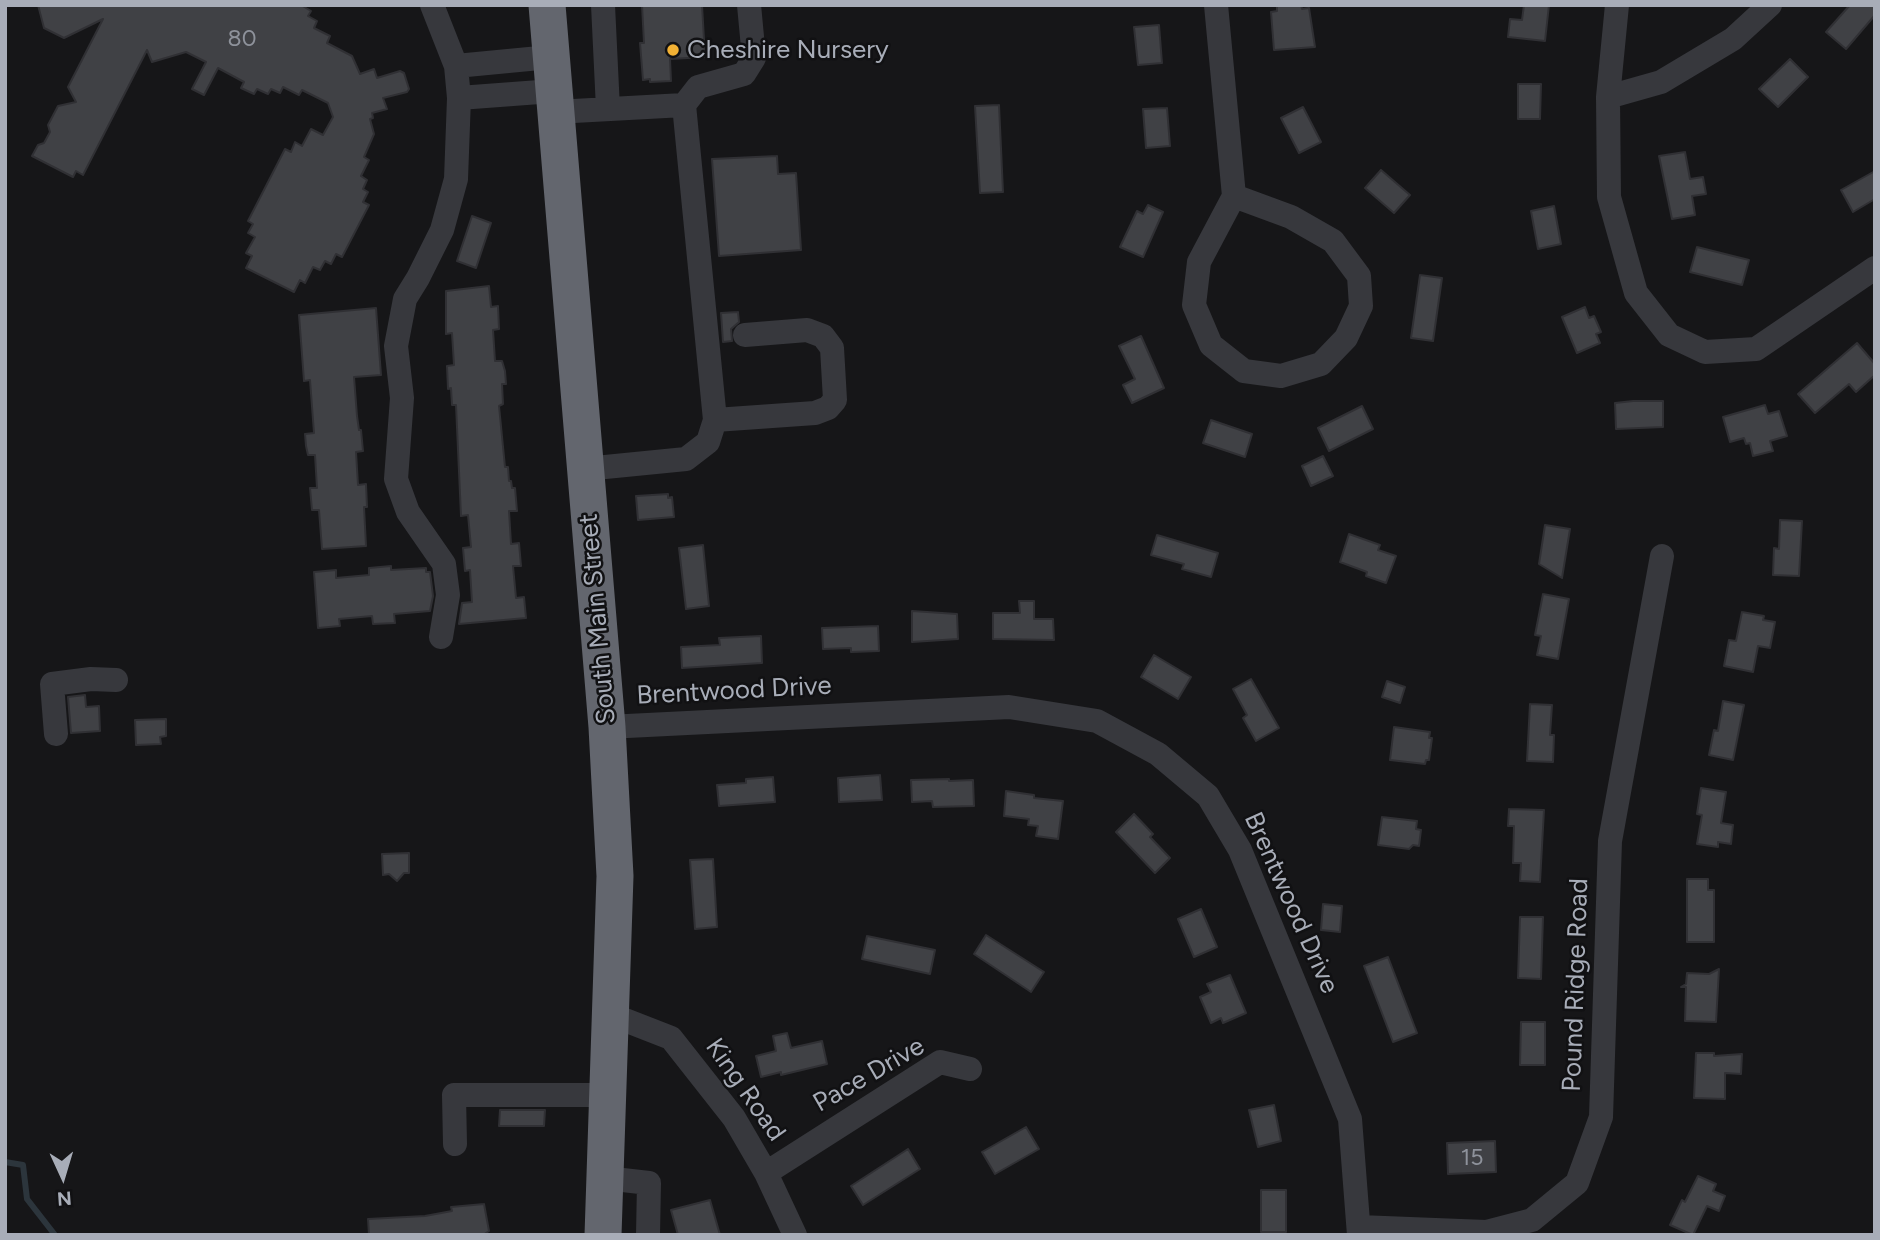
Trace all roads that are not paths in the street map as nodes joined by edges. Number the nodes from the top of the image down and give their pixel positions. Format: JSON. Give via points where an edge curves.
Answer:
{"nodes":[{"id":1,"x":432,"y":5,"type":"edge"},
{"id":2,"x":547,"y":5,"type":"edge"},
{"id":3,"x":603,"y":5,"type":"edge"},
{"id":4,"x":749,"y":5,"type":"edge"},
{"id":5,"x":1216,"y":5,"type":"edge"},
{"id":6,"x":1617,"y":5,"type":"edge"},
{"id":7,"x":1770,"y":5,"type":"edge"},
{"id":8,"x":456,"y":66,"type":"junction"},
{"id":9,"x":553,"y":86,"type":"junction"},
{"id":10,"x":1608,"y":97,"type":"junction"},
{"id":11,"x":459,"y":98,"type":"junction"},
{"id":12,"x":684,"y":105,"type":"junction"},
{"id":13,"x":608,"y":109,"type":"junction"},
{"id":14,"x":1234,"y":196,"type":"junction"},
{"id":15,"x":1875,"y":268,"type":"edge"},
{"id":16,"x":745,"y":335,"type":"dead end"},
{"id":17,"x":715,"y":420,"type":"junction"},
{"id":18,"x":585,"y":469,"type":"junction"},
{"id":19,"x":1662,"y":556,"type":"dead end"},
{"id":20,"x":441,"y":637,"type":"dead end"},
{"id":21,"x":116,"y":680,"type":"dead end"},
{"id":22,"x":607,"y":727,"type":"junction"},
{"id":23,"x":56,"y":734,"type":"dead end"},
{"id":24,"x":612,"y":1016,"type":"junction"},
{"id":25,"x":970,"y":1069,"type":"dead end"},
{"id":26,"x":608,"y":1094,"type":"junction"},
{"id":27,"x":455,"y":1144,"type":"dead end"},
{"id":28,"x":766,"y":1174,"type":"junction"},
{"id":29,"x":605,"y":1178,"type":"junction"},
{"id":30,"x":1359,"y":1231,"type":"edge"},
{"id":31,"x":603,"y":1235,"type":"edge"},
{"id":32,"x":648,"y":1235,"type":"edge"},
{"id":33,"x":795,"y":1235,"type":"edge"}],
"edges":[{"from":1,"to":8,"type":"street"},
{"from":2,"to":9,"type":"highway","name":"South Main Street"},
{"from":3,"to":13,"type":"street"},
{"from":4,"to":12,"type":"street","via":[[754,58],[744,74],[698,87]]},
{"from":5,"to":14,"type":"street"},
{"from":6,"to":10,"type":"street"},
{"from":7,"to":10,"type":"street","via":[[1733,39],[1661,82]]},
{"from":8,"to":9,"type":"street"},
{"from":8,"to":11,"type":"street"},
{"from":9,"to":11,"type":"street"},
{"from":9,"to":13,"type":"street"},
{"from":9,"to":18,"type":"highway","name":"South Main Street"},
{"from":10,"to":15,"type":"street","via":[[1609,197],[1636,293],[1669,335],[1705,352],[1756,349]]},
{"from":11,"to":20,"type":"street","via":[[456,179],[442,230],[405,299],[396,346],[402,398],[396,479],[408,512],[444,564],[448,595]]},
{"from":12,"to":13,"type":"street"},
{"from":12,"to":17,"type":"street"},
{"from":14,"to":14,"type":"street","via":[[1199,262],[1194,305],[1212,345],[1244,371],[1281,376],[1321,363],[1346,338],[1361,306],[1359,276],[1333,241],[1292,217]]},
{"from":16,"to":17,"type":"street","via":[[807,330],[823,336],[832,348],[835,400],[814,413]]},
{"from":17,"to":18,"type":"street","via":[[708,442],[686,459]]},
{"from":18,"to":22,"type":"highway","name":"South Main Street"},
{"from":19,"to":30,"type":"street","name":"Pound Ridge Road","via":[[1610,841],[1601,1117],[1577,1183],[1532,1220],[1486,1233]]},
{"from":21,"to":23,"type":"street","via":[[52,684]]},
{"from":22,"to":24,"type":"highway","name":"South Main Street","via":[[615,876]]},
{"from":22,"to":30,"type":"street","name":"Brentwood Drive","via":[[1009,707],[1097,721],[1158,754],[1208,796],[1240,850],[1350,1119]]},
{"from":24,"to":26,"type":"highway","name":"South Main Street"},
{"from":24,"to":28,"type":"street","name":"King Road","via":[[671,1038],[734,1118]]},
{"from":25,"to":28,"type":"street","name":"Pace Drive","via":[[940,1062]]},
{"from":26,"to":27,"type":"street","via":[[454,1095]]},
{"from":26,"to":29,"type":"highway","name":"South Main Street"},
{"from":28,"to":33,"type":"street","name":"King Road"},
{"from":29,"to":31,"type":"highway","name":"South Main Street"},
{"from":29,"to":32,"type":"street","via":[[649,1183]]}]}
